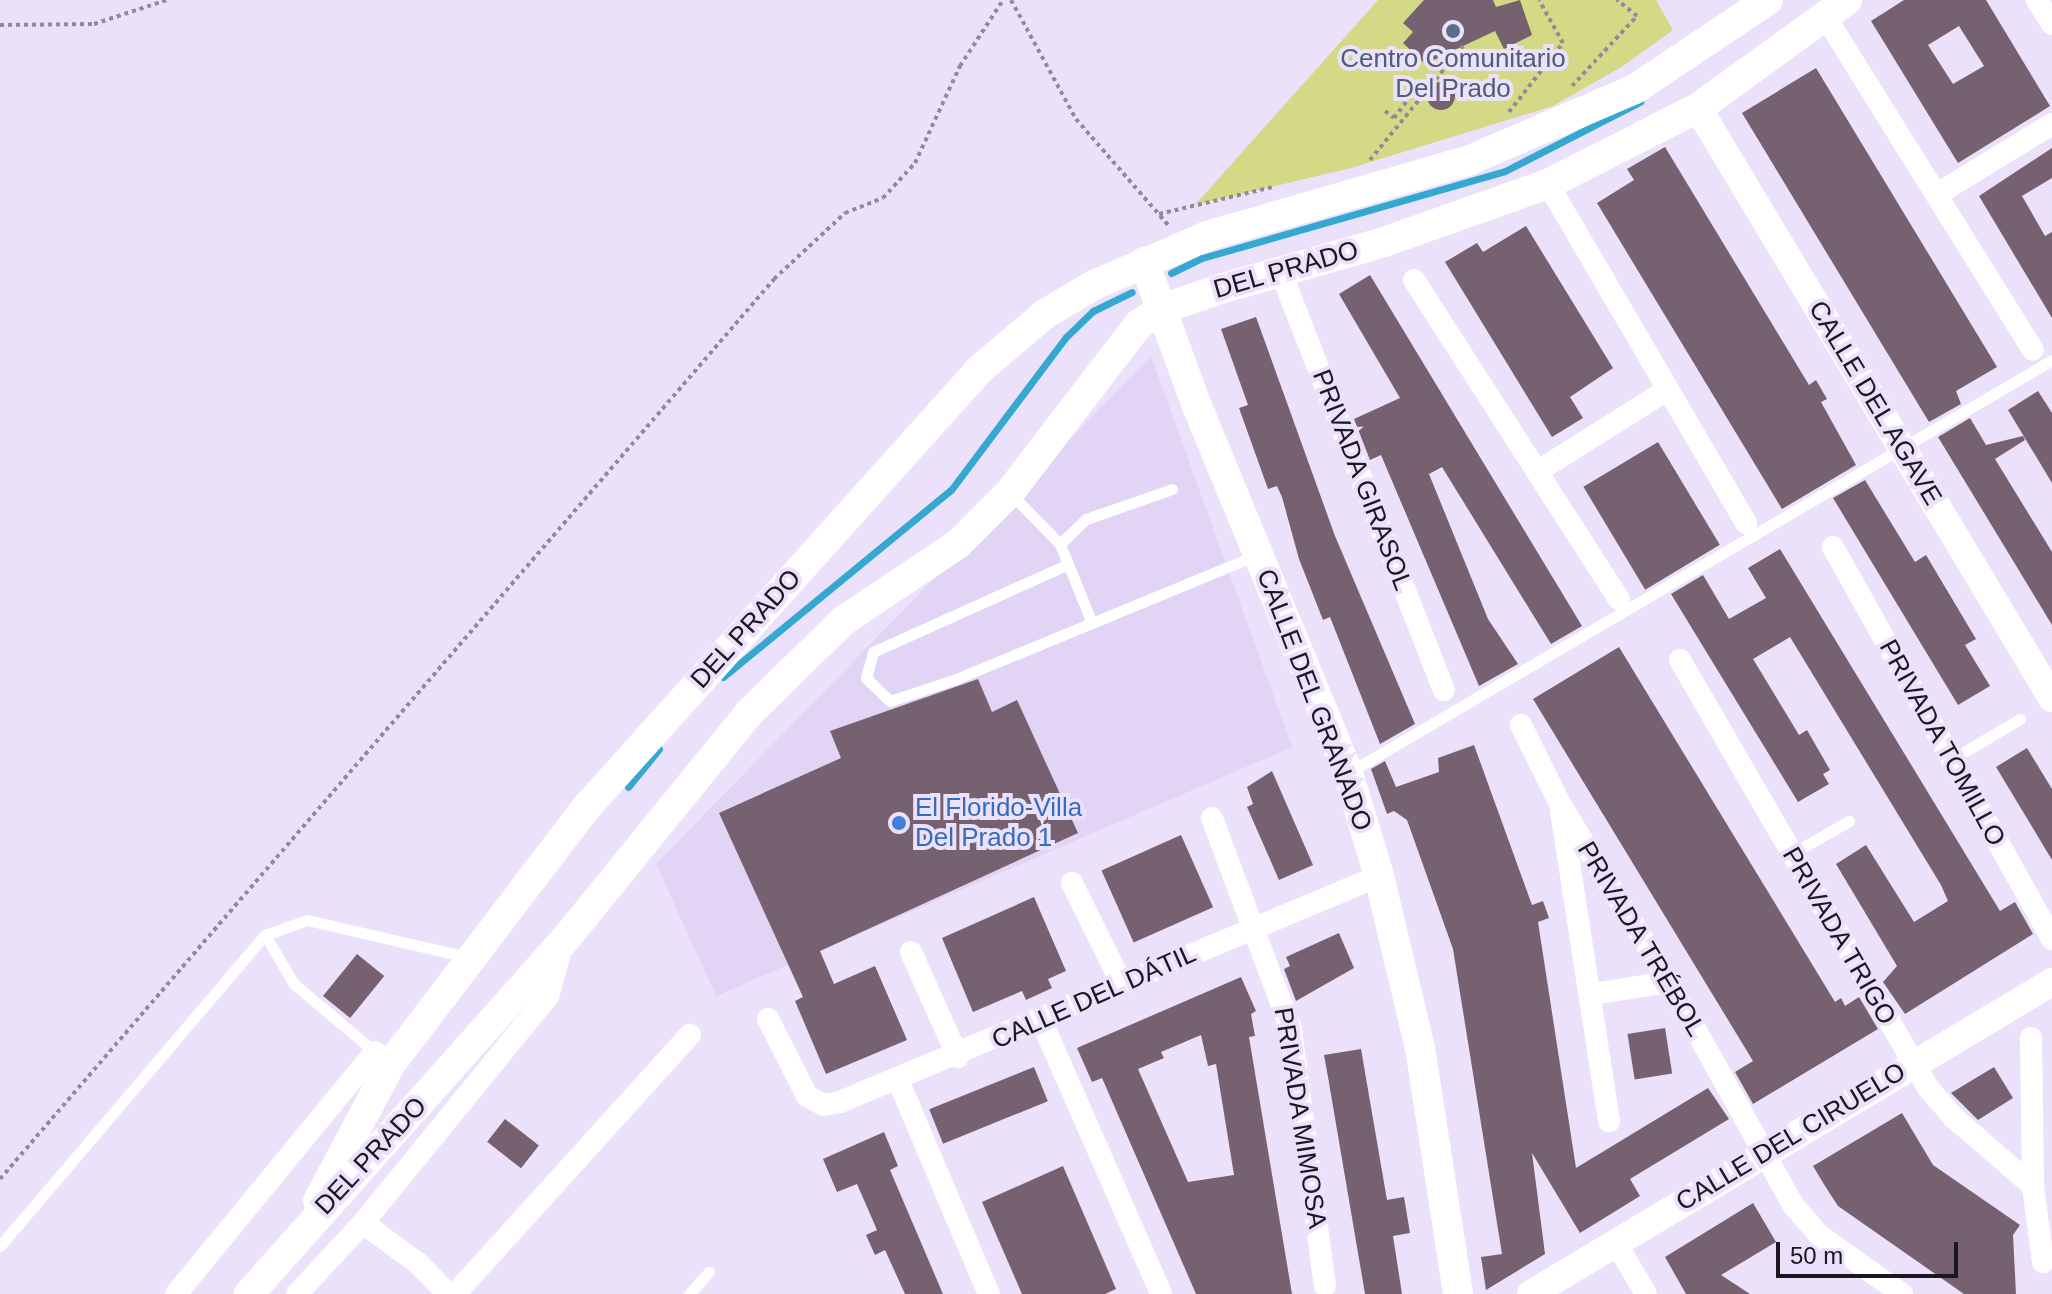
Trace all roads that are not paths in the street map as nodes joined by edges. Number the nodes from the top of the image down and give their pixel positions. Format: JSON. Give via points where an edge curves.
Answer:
{"nodes":[{"id":1,"x":1768,"y":0,"type":"edge"},
{"id":2,"x":2037,"y":0,"type":"edge"},
{"id":3,"x":1836,"y":8,"type":"edge"},
{"id":4,"x":2052,"y":24,"type":"edge"},
{"id":5,"x":1698,"y":108,"type":"junction"},
{"id":6,"x":2052,"y":124,"type":"edge"},
{"id":7,"x":1548,"y":184,"type":"junction"},
{"id":8,"x":1939,"y":193,"type":"junction"},
{"id":9,"x":1144,"y":262,"type":"junction"},
{"id":10,"x":1280,"y":270,"type":"junction"},
{"id":11,"x":1414,"y":280,"type":"dead end"},
{"id":12,"x":1162,"y":309,"type":"junction"},
{"id":13,"x":2042,"y":355,"type":"edge"},
{"id":14,"x":1667,"y":390,"type":"junction"},
{"id":15,"x":1902,"y":449,"type":"junction"},
{"id":16,"x":1538,"y":471,"type":"junction"},
{"id":17,"x":1172,"y":489,"type":"dead end"},
{"id":18,"x":1010,"y":492,"type":"junction"},
{"id":19,"x":1746,"y":523,"type":"dead end"},
{"id":20,"x":1060,"y":544,"type":"junction"},
{"id":21,"x":1833,"y":547,"type":"dead end"},
{"id":22,"x":1258,"y":555,"type":"junction"},
{"id":23,"x":1064,"y":566,"type":"junction"},
{"id":24,"x":1619,"y":599,"type":"dead end"},
{"id":25,"x":1092,"y":623,"type":"junction"},
{"id":26,"x":1680,"y":660,"type":"dead end"},
{"id":27,"x":1444,"y":690,"type":"dead end"},
{"id":28,"x":2052,"y":698,"type":"edge"},
{"id":29,"x":2020,"y":719,"type":"dead end"},
{"id":30,"x":1521,"y":725,"type":"dead end"},
{"id":31,"x":1952,"y":759,"type":"junction"},
{"id":32,"x":1348,"y":773,"type":"junction"},
{"id":33,"x":1560,"y":804,"type":"junction"},
{"id":34,"x":1212,"y":818,"type":"dead end"},
{"id":35,"x":1849,"y":821,"type":"dead end"},
{"id":36,"x":1791,"y":854,"type":"junction"},
{"id":37,"x":1379,"y":876,"type":"junction"},
{"id":38,"x":1072,"y":883,"type":"dead end"},
{"id":39,"x":1255,"y":927,"type":"junction"},
{"id":40,"x":265,"y":935,"type":"junction"},
{"id":41,"x":2052,"y":939,"type":"edge"},
{"id":42,"x":563,"y":942,"type":"junction"},
{"id":43,"x":911,"y":952,"type":"dead end"},
{"id":44,"x":467,"y":957,"type":"junction"},
{"id":45,"x":1669,"y":982,"type":"junction"},
{"id":46,"x":2052,"y":982,"type":"edge"},
{"id":47,"x":1122,"y":984,"type":"junction"},
{"id":48,"x":1592,"y":994,"type":"junction"},
{"id":49,"x":768,"y":1019,"type":"dead end"},
{"id":50,"x":1041,"y":1020,"type":"junction"},
{"id":51,"x":690,"y":1035,"type":"dead end"},
{"id":52,"x":2031,"y":1038,"type":"dead end"},
{"id":53,"x":958,"y":1057,"type":"junction"},
{"id":54,"x":382,"y":1058,"type":"junction"},
{"id":55,"x":1914,"y":1062,"type":"junction"},
{"id":56,"x":898,"y":1080,"type":"junction"},
{"id":57,"x":1609,"y":1121,"type":"dead end"},
{"id":58,"x":1763,"y":1151,"type":"junction"},
{"id":59,"x":2033,"y":1186,"type":"junction"},
{"id":60,"x":363,"y":1223,"type":"junction"},
{"id":61,"x":306,"y":1225,"type":"junction"},
{"id":62,"x":1617,"y":1245,"type":"junction"},
{"id":63,"x":0,"y":1246,"type":"edge"},
{"id":64,"x":2043,"y":1262,"type":"dead end"},
{"id":65,"x":709,"y":1272,"type":"dead end"},
{"id":66,"x":1325,"y":1286,"type":"dead end"},
{"id":67,"x":176,"y":1294,"type":"edge"},
{"id":68,"x":249,"y":1294,"type":"edge"},
{"id":69,"x":297,"y":1294,"type":"edge"},
{"id":70,"x":448,"y":1294,"type":"edge"},
{"id":71,"x":455,"y":1294,"type":"edge"},
{"id":72,"x":689,"y":1294,"type":"edge"},
{"id":73,"x":989,"y":1294,"type":"edge"},
{"id":74,"x":1161,"y":1294,"type":"edge"},
{"id":75,"x":1458,"y":1294,"type":"edge"},
{"id":76,"x":1531,"y":1294,"type":"edge"},
{"id":77,"x":1646,"y":1294,"type":"edge"},
{"id":78,"x":1902,"y":1294,"type":"edge"}],
"edges":[{"from":1,"to":9,"type":"main road","name":"DEL PRADO","via":[[1635,89],[1470,160],[1184,245]]},
{"from":2,"to":4,"type":"street"},
{"from":3,"to":5,"type":"main road","name":"DEL PRADO"},
{"from":3,"to":8,"type":"street"},
{"from":5,"to":7,"type":"main road","name":"DEL PRADO"},
{"from":5,"to":15,"type":"street","name":"CALLE DEL AGAVE"},
{"from":6,"to":8,"type":"street"},
{"from":7,"to":10,"type":"main road","name":"DEL PRADO","via":[[1384,242]]},
{"from":7,"to":14,"type":"street"},
{"from":8,"to":13,"type":"street"},
{"from":9,"to":12,"type":"main road","name":"CALLE DEL GRANADO"},
{"from":9,"to":44,"type":"main road","name":"DEL PRADO","via":[[1045,314],[980,369],[586,808]]},
{"from":10,"to":12,"type":"main road","name":"DEL PRADO"},
{"from":10,"to":27,"type":"street","name":"PRIVADA GIRASOL"},
{"from":11,"to":16,"type":"street"},
{"from":12,"to":18,"type":"main road","name":"DEL PRADO","via":[[1113,351]]},
{"from":12,"to":22,"type":"main road","name":"CALLE DEL GRANADO"},
{"from":13,"to":15,"type":"lane"},
{"from":14,"to":16,"type":"street"},
{"from":14,"to":19,"type":"street"},
{"from":15,"to":28,"type":"street","name":"CALLE DEL AGAVE"},
{"from":15,"to":32,"type":"lane"},
{"from":16,"to":24,"type":"street"},
{"from":17,"to":20,"type":"lane","via":[[1086,519]]},
{"from":18,"to":20,"type":"lane"},
{"from":18,"to":42,"type":"main road","name":"DEL PRADO","via":[[958,544],[843,621],[798,662],[748,714]]},
{"from":20,"to":23,"type":"lane"},
{"from":21,"to":31,"type":"street","name":"PRIVADA TOMILLO"},
{"from":22,"to":25,"type":"lane"},
{"from":22,"to":32,"type":"main road","name":"CALLE DEL GRANADO"},
{"from":23,"to":25,"type":"lane"},
{"from":23,"to":25,"type":"lane","via":[[873,652],[866,678],[890,701]]},
{"from":26,"to":36,"type":"street","name":"PRIVADA TRIGO"},
{"from":29,"to":31,"type":"lane"},
{"from":30,"to":33,"type":"street","name":"PRIVADA TRÉBOL"},
{"from":31,"to":41,"type":"street","name":"PRIVADA TOMILLO"},
{"from":32,"to":37,"type":"main road","name":"CALLE DEL GRANADO"},
{"from":33,"to":45,"type":"street","name":"PRIVADA TRÉBOL"},
{"from":33,"to":48,"type":"street","via":[[1571,897]]},
{"from":34,"to":39,"type":"street","name":"PRIVADA MIMOSA"},
{"from":35,"to":36,"type":"lane"},
{"from":36,"to":55,"type":"street","name":"PRIVADA TRIGO"},
{"from":37,"to":39,"type":"street","name":"CALLE DEL DÁTIL"},
{"from":37,"to":75,"type":"main road","name":"CALLE DEL GRANADO","via":[[1420,1048]]},
{"from":38,"to":47,"type":"street"},
{"from":39,"to":47,"type":"street","name":"CALLE DEL DÁTIL"},
{"from":39,"to":66,"type":"street","name":"PRIVADA MIMOSA","via":[[1291,1029]]},
{"from":40,"to":44,"type":"lane","via":[[307,920]]},
{"from":40,"to":54,"type":"lane","via":[[294,984]]},
{"from":40,"to":63,"type":"lane"},
{"from":42,"to":60,"type":"street","via":[[548,996]]},
{"from":42,"to":61,"type":"main road","name":"DEL PRADO"},
{"from":43,"to":53,"type":"street"},
{"from":44,"to":54,"type":"main road","name":"DEL PRADO"},
{"from":45,"to":48,"type":"street"},
{"from":45,"to":58,"type":"street","name":"PRIVADA TRÉBOL"},
{"from":46,"to":55,"type":"street","name":"CALLE DEL CIRUELO"},
{"from":47,"to":50,"type":"street","name":"CALLE DEL DÁTIL"},
{"from":48,"to":57,"type":"street"},
{"from":49,"to":56,"type":"street","name":"CALLE DEL DÁTIL","via":[[807,1096],[824,1105]]},
{"from":50,"to":53,"type":"street","name":"CALLE DEL DÁTIL"},
{"from":50,"to":74,"type":"street"},
{"from":51,"to":71,"type":"street"},
{"from":52,"to":59,"type":"street"},
{"from":53,"to":56,"type":"street","name":"CALLE DEL DÁTIL"},
{"from":54,"to":61,"type":"main road","name":"DEL PRADO"},
{"from":54,"to":67,"type":"street"},
{"from":55,"to":58,"type":"street","name":"CALLE DEL CIRUELO"},
{"from":55,"to":59,"type":"street","name":"PRIVADA TRIGO","via":[[1953,1117]]},
{"from":56,"to":73,"type":"street"},
{"from":58,"to":62,"type":"street","name":"CALLE DEL CIRUELO"},
{"from":58,"to":78,"type":"street","name":"PRIVADA TRÉBOL","via":[[1793,1205],[1819,1235]]},
{"from":59,"to":64,"type":"street"},
{"from":60,"to":69,"type":"street"},
{"from":60,"to":70,"type":"street","via":[[419,1264]]},
{"from":61,"to":68,"type":"main road"},
{"from":62,"to":76,"type":"street","name":"CALLE DEL CIRUELO"},
{"from":62,"to":77,"type":"street"},
{"from":65,"to":72,"type":"lane"}]}
